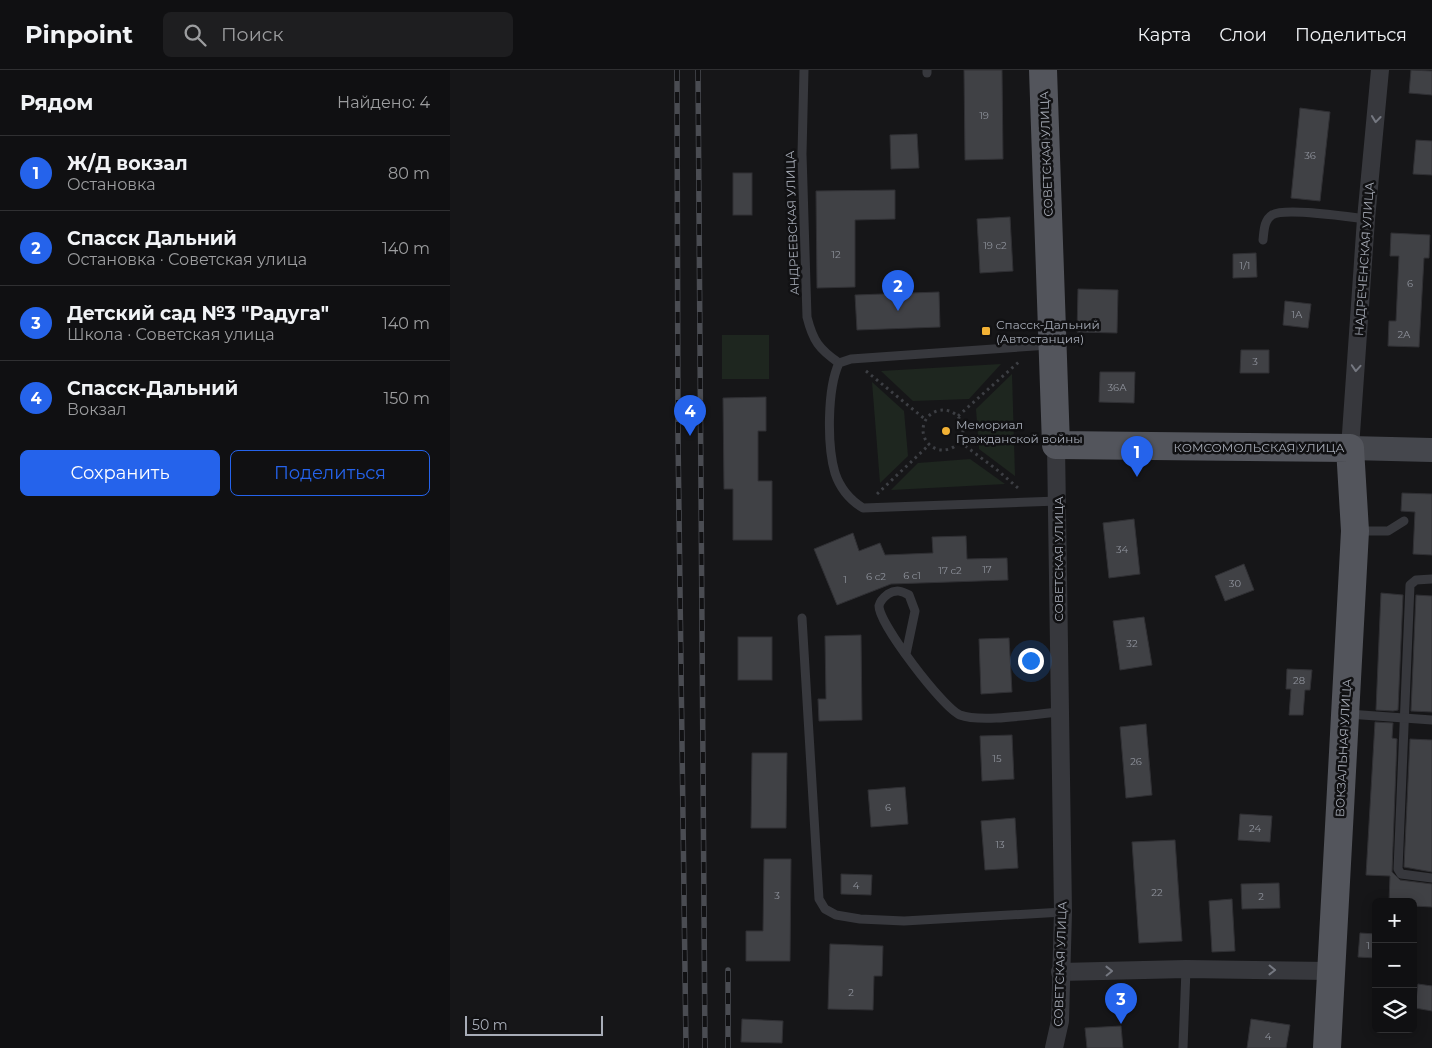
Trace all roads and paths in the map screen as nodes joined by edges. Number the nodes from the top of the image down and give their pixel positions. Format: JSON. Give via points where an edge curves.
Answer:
{"nodes":[{"id":1,"x":804,"y":70,"type":"edge"},
{"id":2,"x":1044,"y":70,"type":"edge"},
{"id":3,"x":1380,"y":70,"type":"edge"},
{"id":4,"x":1366,"y":219,"type":"junction"},
{"id":5,"x":1263,"y":240,"type":"dead end"},
{"id":6,"x":1044,"y":345,"type":"junction"},
{"id":7,"x":851,"y":359,"type":"junction"},
{"id":8,"x":839,"y":364,"type":"junction"},
{"id":9,"x":958,"y":416,"type":"junction"},
{"id":10,"x":926,"y":420,"type":"junction"},
{"id":11,"x":960,"y":442,"type":"junction"},
{"id":12,"x":929,"y":445,"type":"junction"},
{"id":13,"x":1056,"y":445,"type":"junction"},
{"id":14,"x":1350,"y":448,"type":"junction"},
{"id":15,"x":1432,"y":450,"type":"edge"},
{"id":16,"x":1058,"y":501,"type":"junction"},
{"id":17,"x":1033,"y":502,"type":"junction"},
{"id":18,"x":864,"y":508,"type":"junction"},
{"id":19,"x":1404,"y":521,"type":"dead end"},
{"id":20,"x":1355,"y":531,"type":"junction"},
{"id":21,"x":1432,"y":579,"type":"edge"},
{"id":22,"x":802,"y":618,"type":"dead end"},
{"id":23,"x":906,"y":654,"type":"junction"},
{"id":24,"x":1059,"y":712,"type":"junction"},
{"id":25,"x":1345,"y":714,"type":"junction"},
{"id":26,"x":1403,"y":718,"type":"junction"},
{"id":27,"x":1432,"y":720,"type":"edge"},
{"id":28,"x":1432,"y":878,"type":"edge"},
{"id":29,"x":1063,"y":912,"type":"junction"},
{"id":30,"x":1186,"y":970,"type":"junction"},
{"id":31,"x":1330,"y":971,"type":"junction"},
{"id":32,"x":1060,"y":972,"type":"junction"},
{"id":33,"x":1054,"y":1048,"type":"edge"},
{"id":34,"x":1183,"y":1048,"type":"edge"},
{"id":35,"x":1327,"y":1048,"type":"edge"}],
"edges":[{"from":1,"to":8,"type":"lane","name":"АНДРЕЕВСКАЯ УЛИЦА","via":[[802,154],[807,318],[812,338]]},
{"from":2,"to":6,"type":"main road","name":"СОВЕТСКАЯ УЛИЦА"},
{"from":3,"to":4,"type":"street","name":"НАДРЕЧЕНСКАЯ УЛИЦА","one_way":true},
{"from":4,"to":5,"type":"lane","via":[[1277,213],[1270,216],[1264,226]]},
{"from":4,"to":14,"type":"street","name":"НАДРЕЧЕНСКАЯ УЛИЦА","one_way":true},
{"from":6,"to":7,"type":"lane"},
{"from":6,"to":9,"type":"path"},
{"from":6,"to":13,"type":"main road","name":"СОВЕТСКАЯ УЛИЦА"},
{"from":7,"to":8,"type":"lane"},
{"from":7,"to":10,"type":"path"},
{"from":8,"to":18,"type":"lane","via":[[834,374],[831,397],[831,453],[835,474],[843,490]]},
{"from":9,"to":10,"type":"path","via":[[939,410]]},
{"from":9,"to":11,"type":"path","via":[[964,429]]},
{"from":10,"to":12,"type":"path","via":[[922,429]]},
{"from":11,"to":12,"type":"path","via":[[943,451]]},
{"from":11,"to":17,"type":"path"},
{"from":12,"to":18,"type":"path"},
{"from":13,"to":14,"type":"main road","name":"КОМСОМОЛЬСКАЯ УЛИЦА"},
{"from":13,"to":16,"type":"street","name":"СОВЕТСКАЯ УЛИЦА"},
{"from":14,"to":15,"type":"main road","name":"КОМСОМОЛЬСКАЯ УЛИЦА"},
{"from":14,"to":20,"type":"main road","name":"ВОКЗАЛЬНАЯ УЛИЦА"},
{"from":16,"to":17,"type":"lane"},
{"from":16,"to":24,"type":"street","name":"СОВЕТСКАЯ УЛИЦА"},
{"from":17,"to":18,"type":"lane"},
{"from":19,"to":20,"type":"lane","via":[[1388,531]]},
{"from":20,"to":25,"type":"main road","name":"ВОКЗАЛЬНАЯ УЛИЦА"},
{"from":21,"to":26,"type":"lane","via":[[1416,580],[1410,585]]},
{"from":22,"to":29,"type":"lane","via":[[819,899],[825,909],[836,915],[860,919],[904,921]]},
{"from":23,"to":23,"type":"lane","via":[[882,616],[879,605],[882,598],[891,592],[901,591],[910,595],[915,611]]},
{"from":23,"to":24,"type":"lane","via":[[938,696],[958,714],[980,717]]},
{"from":24,"to":29,"type":"street","name":"СОВЕТСКАЯ УЛИЦА"},
{"from":25,"to":26,"type":"lane"},
{"from":25,"to":31,"type":"main road","name":"ВОКЗАЛЬНАЯ УЛИЦА"},
{"from":26,"to":27,"type":"lane"},
{"from":26,"to":28,"type":"lane","via":[[1398,868],[1410,877]]},
{"from":29,"to":32,"type":"street","name":"СОВЕТСКАЯ УЛИЦА"},
{"from":30,"to":31,"type":"street","one_way":true},
{"from":32,"to":30,"type":"street","one_way":true},
{"from":30,"to":34,"type":"lane"},
{"from":31,"to":35,"type":"main road","name":"ВОКЗАЛЬНАЯ УЛИЦА"},
{"from":32,"to":33,"type":"street","name":"СОВЕТСКАЯ УЛИЦА","via":[[1060,1021]]}]}
